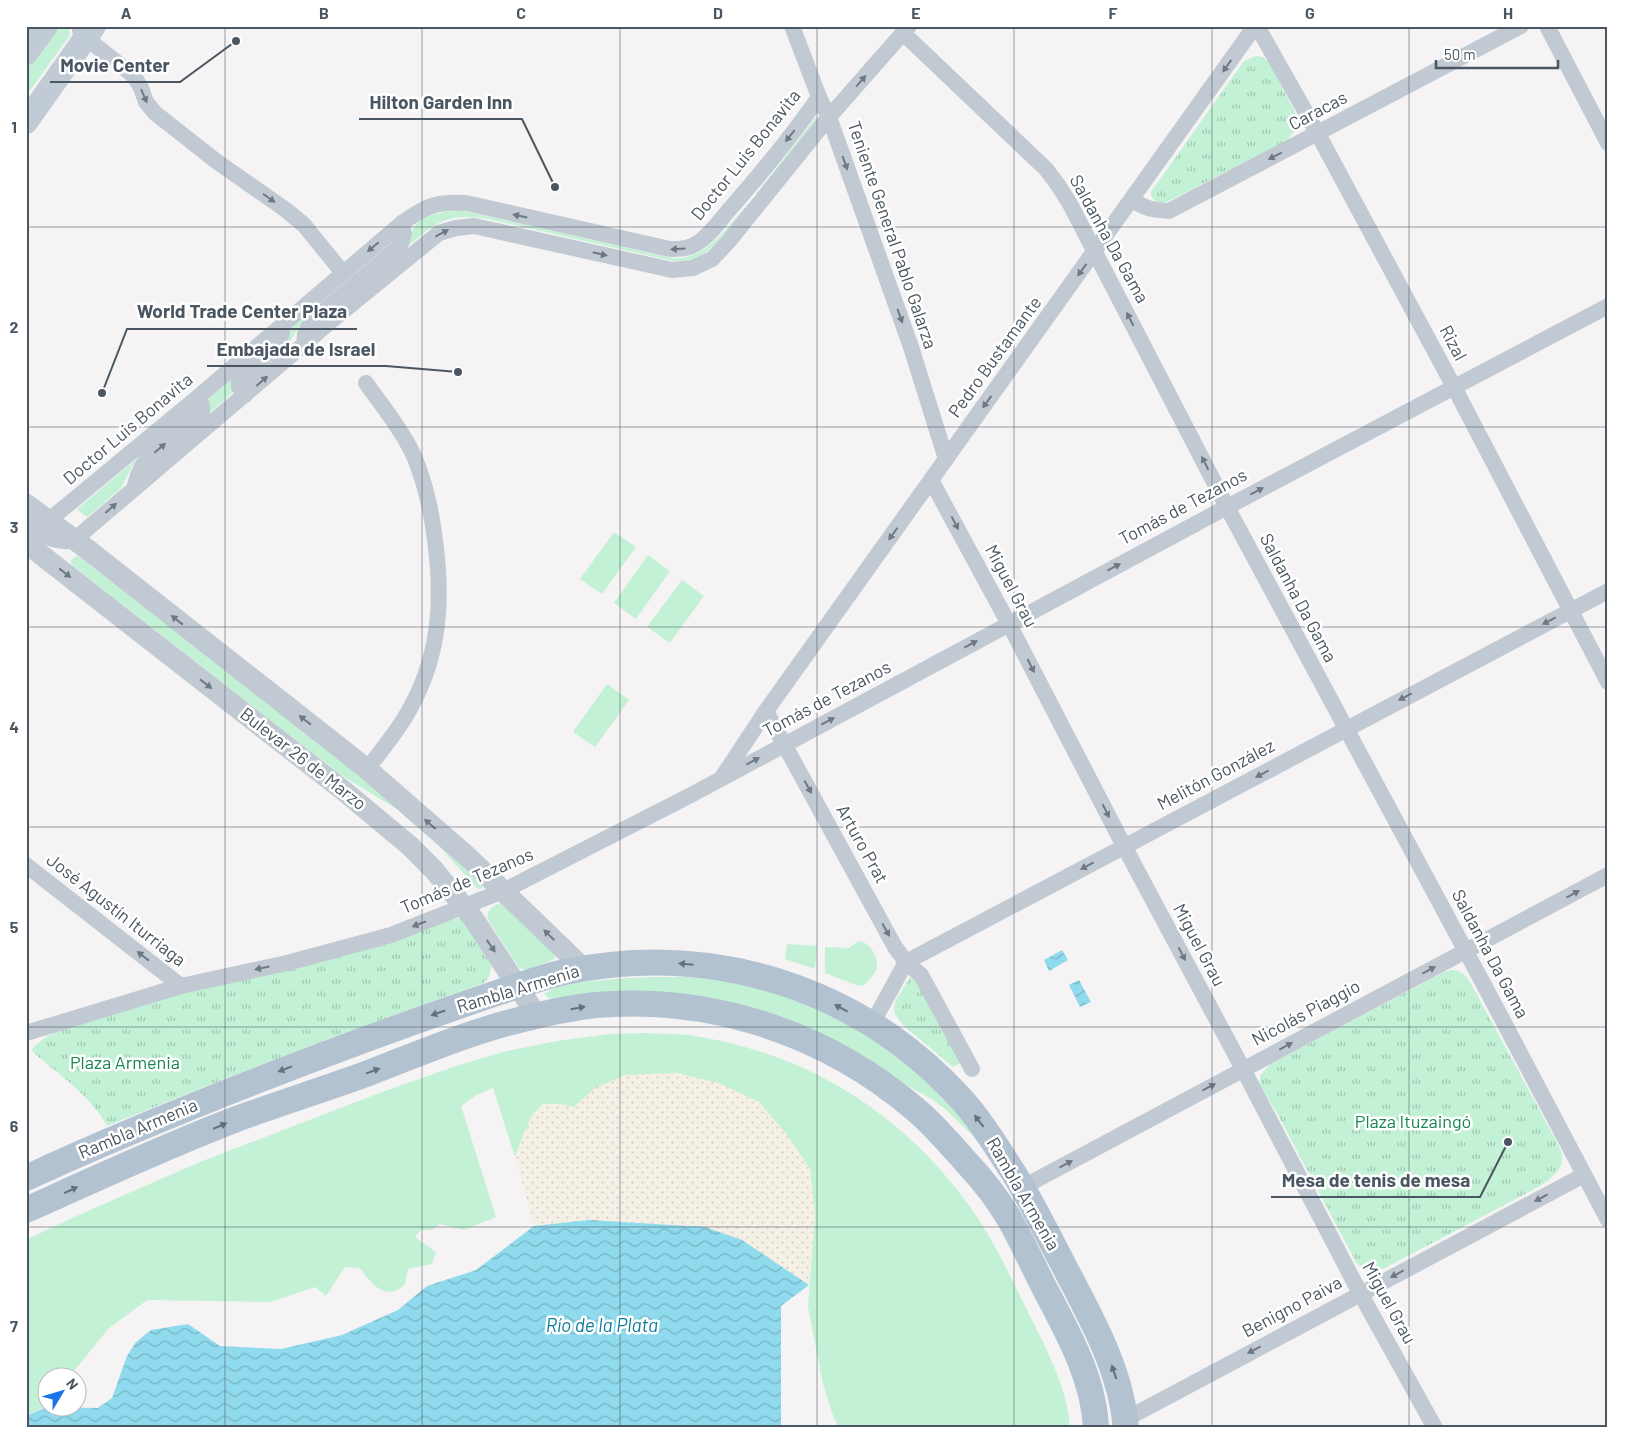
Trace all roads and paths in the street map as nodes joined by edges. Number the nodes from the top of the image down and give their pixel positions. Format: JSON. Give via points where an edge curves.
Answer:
{"nodes":[{"id":1,"x":46,"y":26,"type":"edge"},
{"id":2,"x":792,"y":26,"type":"edge"},
{"id":3,"x":1256,"y":26,"type":"edge"},
{"id":4,"x":1521,"y":26,"type":"edge"},
{"id":5,"x":1548,"y":26,"type":"edge"},
{"id":6,"x":86,"y":30,"type":"edge"},
{"id":7,"x":906,"y":30,"type":"edge"},
{"id":8,"x":26,"y":53,"type":"edge"},
{"id":9,"x":819,"y":97,"type":"junction"},
{"id":10,"x":829,"y":117,"type":"junction"},
{"id":11,"x":26,"y":122,"type":"edge"},
{"id":12,"x":1318,"y":134,"type":"junction"},
{"id":13,"x":1608,"y":143,"type":"edge"},
{"id":14,"x":1132,"y":199,"type":"junction"},
{"id":15,"x":402,"y":223,"type":"junction"},
{"id":16,"x":1096,"y":251,"type":"junction"},
{"id":17,"x":342,"y":273,"type":"junction"},
{"id":18,"x":1608,"y":306,"type":"edge"},
{"id":19,"x":283,"y":324,"type":"junction"},
{"id":20,"x":304,"y":345,"type":"junction"},
{"id":21,"x":366,"y":383,"type":"dead end"},
{"id":22,"x":1454,"y":387,"type":"junction"},
{"id":23,"x":245,"y":395,"type":"junction"},
{"id":24,"x":197,"y":398,"type":"junction"},
{"id":25,"x":946,"y":459,"type":"junction"},
{"id":26,"x":932,"y":480,"type":"junction"},
{"id":27,"x":135,"y":487,"type":"junction"},
{"id":28,"x":26,"y":504,"type":"edge"},
{"id":29,"x":1227,"y":507,"type":"junction"},
{"id":30,"x":34,"y":534,"type":"edge"},
{"id":31,"x":74,"y":540,"type":"junction"},
{"id":32,"x":1608,"y":591,"type":"edge"},
{"id":33,"x":1570,"y":610,"type":"junction"},
{"id":34,"x":1009,"y":624,"type":"junction"},
{"id":35,"x":1608,"y":682,"type":"edge"},
{"id":36,"x":766,"y":711,"type":"junction"},
{"id":37,"x":1346,"y":729,"type":"junction"},
{"id":38,"x":785,"y":744,"type":"junction"},
{"id":39,"x":367,"y":769,"type":"junction"},
{"id":40,"x":722,"y":778,"type":"junction"},
{"id":41,"x":1124,"y":846,"type":"junction"},
{"id":42,"x":26,"y":865,"type":"edge"},
{"id":43,"x":1608,"y":875,"type":"edge"},
{"id":44,"x":503,"y":891,"type":"junction"},
{"id":45,"x":464,"y":906,"type":"junction"},
{"id":46,"x":1466,"y":951,"type":"junction"},
{"id":47,"x":906,"y":962,"type":"junction"},
{"id":48,"x":584,"y":969,"type":"junction"},
{"id":49,"x":181,"y":986,"type":"junction"},
{"id":50,"x":517,"y":986,"type":"junction"},
{"id":51,"x":537,"y":1016,"type":"junction"},
{"id":52,"x":872,"y":1024,"type":"junction"},
{"id":53,"x":26,"y":1033,"type":"edge"},
{"id":54,"x":972,"y":1069,"type":"dead end"},
{"id":55,"x":1243,"y":1069,"type":"junction"},
{"id":56,"x":872,"y":1077,"type":"junction"},
{"id":57,"x":1584,"y":1175,"type":"junction"},
{"id":58,"x":26,"y":1178,"type":"edge"},
{"id":59,"x":1023,"y":1186,"type":"junction"},
{"id":60,"x":26,"y":1210,"type":"edge"},
{"id":61,"x":1608,"y":1220,"type":"edge"},
{"id":62,"x":1360,"y":1293,"type":"junction"},
{"id":63,"x":1126,"y":1423,"type":"edge"},
{"id":64,"x":1096,"y":1428,"type":"edge"},
{"id":65,"x":1434,"y":1428,"type":"edge"}],
"edges":[{"from":1,"to":8,"type":"main road"},
{"from":2,"to":9,"type":"street","name":"Teniente General Pablo Galarza"},
{"from":3,"to":12,"type":"street","name":"Rizal"},
{"from":3,"to":14,"type":"street","name":"Pedro Bustamante","one_way":true},
{"from":4,"to":12,"type":"street","name":"Caracas"},
{"from":5,"to":13,"type":"street"},
{"from":6,"to":11,"type":"main road"},
{"from":6,"to":17,"type":"street","one_way":true,"via":[[134,76],[155,114],[304,225]]},
{"from":10,"to":7,"type":"street","one_way":true},
{"from":7,"to":16,"type":"street","name":"Saldanha Da Gama","via":[[1046,169]]},
{"from":9,"to":10,"type":"street","name":"Teniente General Pablo Galarza"},
{"from":9,"to":15,"type":"street","name":"Doctor Luis Bonavita","one_way":true,"via":[[745,192],[706,236],[684,250],[670,250],[466,203],[440,203],[423,208]]},
{"from":20,"to":10,"type":"street","one_way":true,"via":[[439,234],[456,228],[474,226],[672,270],[693,268],[712,259],[729,242]]},
{"from":10,"to":25,"type":"street","name":"Teniente General Pablo Galarza","one_way":true,"via":[[911,347]]},
{"from":12,"to":14,"type":"street","name":"Caracas","one_way":true,"via":[[1169,211],[1151,210]]},
{"from":12,"to":22,"type":"street","name":"Rizal"},
{"from":14,"to":16,"type":"street","name":"Pedro Bustamante"},
{"from":15,"to":17,"type":"street","name":"Doctor Luis Bonavita","one_way":true},
{"from":15,"to":20,"type":"street","via":[[404,234],[400,246],[310,322]]},
{"from":16,"to":25,"type":"street","name":"Pedro Bustamante","one_way":true},
{"from":29,"to":16,"type":"street","name":"Saldanha Da Gama","one_way":true},
{"from":17,"to":19,"type":"street","name":"Doctor Luis Bonavita"},
{"from":18,"to":22,"type":"street","name":"Tomás de Tezanos"},
{"from":19,"to":23,"type":"street","via":[[279,343],[239,380],[239,387]]},
{"from":19,"to":24,"type":"street","name":"Doctor Luis Bonavita"},
{"from":23,"to":20,"type":"street","one_way":true},
{"from":21,"to":39,"type":"street","via":[[397,427],[419,470],[431,508],[439,578],[437,632],[420,689],[399,727]]},
{"from":29,"to":22,"type":"street","name":"Tomás de Tezanos","one_way":true},
{"from":22,"to":33,"type":"street","name":"Rizal"},
{"from":23,"to":27,"type":"street"},
{"from":27,"to":24,"type":"street","one_way":true,"via":[[145,461],[202,413],[202,405]]},
{"from":24,"to":30,"type":"street","name":"Doctor Luis Bonavita"},
{"from":25,"to":26,"type":"street","name":"Pedro Bustamante"},
{"from":26,"to":34,"type":"street","name":"Miguel Grau","one_way":true},
{"from":26,"to":36,"type":"street","name":"Pedro Bustamante","one_way":true},
{"from":31,"to":27,"type":"street","one_way":true},
{"from":28,"to":30,"type":"street","name":"Bulevar 26 de Marzo"},
{"from":34,"to":29,"type":"street","name":"Tomás de Tezanos","one_way":true},
{"from":29,"to":37,"type":"street","name":"Saldanha Da Gama"},
{"from":30,"to":31,"type":"street","name":"Bulevar 26 de Marzo"},
{"from":30,"to":45,"type":"street","name":"Bulevar 26 de Marzo","one_way":true,"via":[[410,846]]},
{"from":39,"to":31,"type":"street","name":"Bulevar 26 de Marzo","one_way":true},
{"from":32,"to":33,"type":"street","name":"Melitón González"},
{"from":33,"to":35,"type":"street","name":"Rizal"},
{"from":33,"to":37,"type":"street","name":"Melitón González","one_way":true},
{"from":38,"to":34,"type":"street","name":"Tomás de Tezanos","one_way":true},
{"from":34,"to":41,"type":"street","name":"Miguel Grau","one_way":true},
{"from":36,"to":38,"type":"street"},
{"from":36,"to":40,"type":"street","name":"Pedro Bustamante"},
{"from":37,"to":41,"type":"street","name":"Melitón González","one_way":true},
{"from":37,"to":46,"type":"street","name":"Saldanha Da Gama"},
{"from":40,"to":38,"type":"street","name":"Tomás de Tezanos","one_way":true},
{"from":38,"to":47,"type":"street","name":"Arturo Prat","one_way":true},
{"from":44,"to":39,"type":"street","name":"Bulevar 26 de Marzo","one_way":true},
{"from":40,"to":44,"type":"street","name":"Tomás de Tezanos"},
{"from":41,"to":47,"type":"street","name":"Melitón González","one_way":true},
{"from":41,"to":55,"type":"street","name":"Miguel Grau","one_way":true},
{"from":49,"to":42,"type":"street","name":"José Agustín Iturriaga","one_way":true},
{"from":46,"to":43,"type":"street","name":"Nicolás Piaggio","one_way":true},
{"from":44,"to":45,"type":"street","name":"Tomás de Tezanos"},
{"from":48,"to":44,"type":"street","name":"Bulevar 26 de Marzo","one_way":true},
{"from":45,"to":49,"type":"street","name":"Tomás de Tezanos","one_way":true,"via":[[356,945]]},
{"from":45,"to":50,"type":"street","name":"Bulevar 26 de Marzo","one_way":true},
{"from":55,"to":46,"type":"street","name":"Nicolás Piaggio","one_way":true},
{"from":46,"to":57,"type":"street","name":"Saldanha Da Gama"},
{"from":47,"to":52,"type":"street"},
{"from":47,"to":54,"type":"street","via":[[921,975]]},
{"from":48,"to":50,"type":"main road","name":"Rambla Armenia","via":[[562,972]]},
{"from":52,"to":48,"type":"main road","name":"Rambla Armenia","one_way":true,"via":[[797,986],[738,971],[658,962]]},
{"from":49,"to":53,"type":"street","name":"Tomás de Tezanos"},
{"from":50,"to":51,"type":"street","name":"Bulevar 26 de Marzo"},
{"from":50,"to":58,"type":"main road","name":"Rambla Armenia","one_way":true,"via":[[188,1107]]},
{"from":51,"to":56,"type":"main road","name":"Rambla Armenia","one_way":true,"via":[[593,1006],[632,1004],[718,1011],[792,1033]]},
{"from":60,"to":51,"type":"main road","name":"Rambla Armenia","one_way":true,"via":[[231,1122],[432,1048]]},
{"from":59,"to":52,"type":"main road","name":"Rambla Armenia","one_way":true,"via":[[988,1132],[964,1103],[920,1059]]},
{"from":59,"to":55,"type":"street","name":"Nicolás Piaggio","one_way":true},
{"from":55,"to":62,"type":"street","name":"Miguel Grau"},
{"from":56,"to":59,"type":"main road","via":[[940,1114],[971,1143],[999,1180],[1007,1186]]},
{"from":56,"to":64,"type":"main road","name":"Rambla Armenia","via":[[914,1108],[938,1131],[974,1170],[1010,1219],[1079,1359],[1088,1384]]},
{"from":57,"to":61,"type":"street","name":"Saldanha Da Gama"},
{"from":57,"to":62,"type":"street","name":"Benigno Paiva","one_way":true},
{"from":63,"to":59,"type":"main road","name":"Rambla Armenia","one_way":true,"via":[[1110,1360]]},
{"from":62,"to":63,"type":"street","name":"Benigno Paiva","one_way":true},
{"from":62,"to":65,"type":"street","name":"Miguel Grau"}]}
